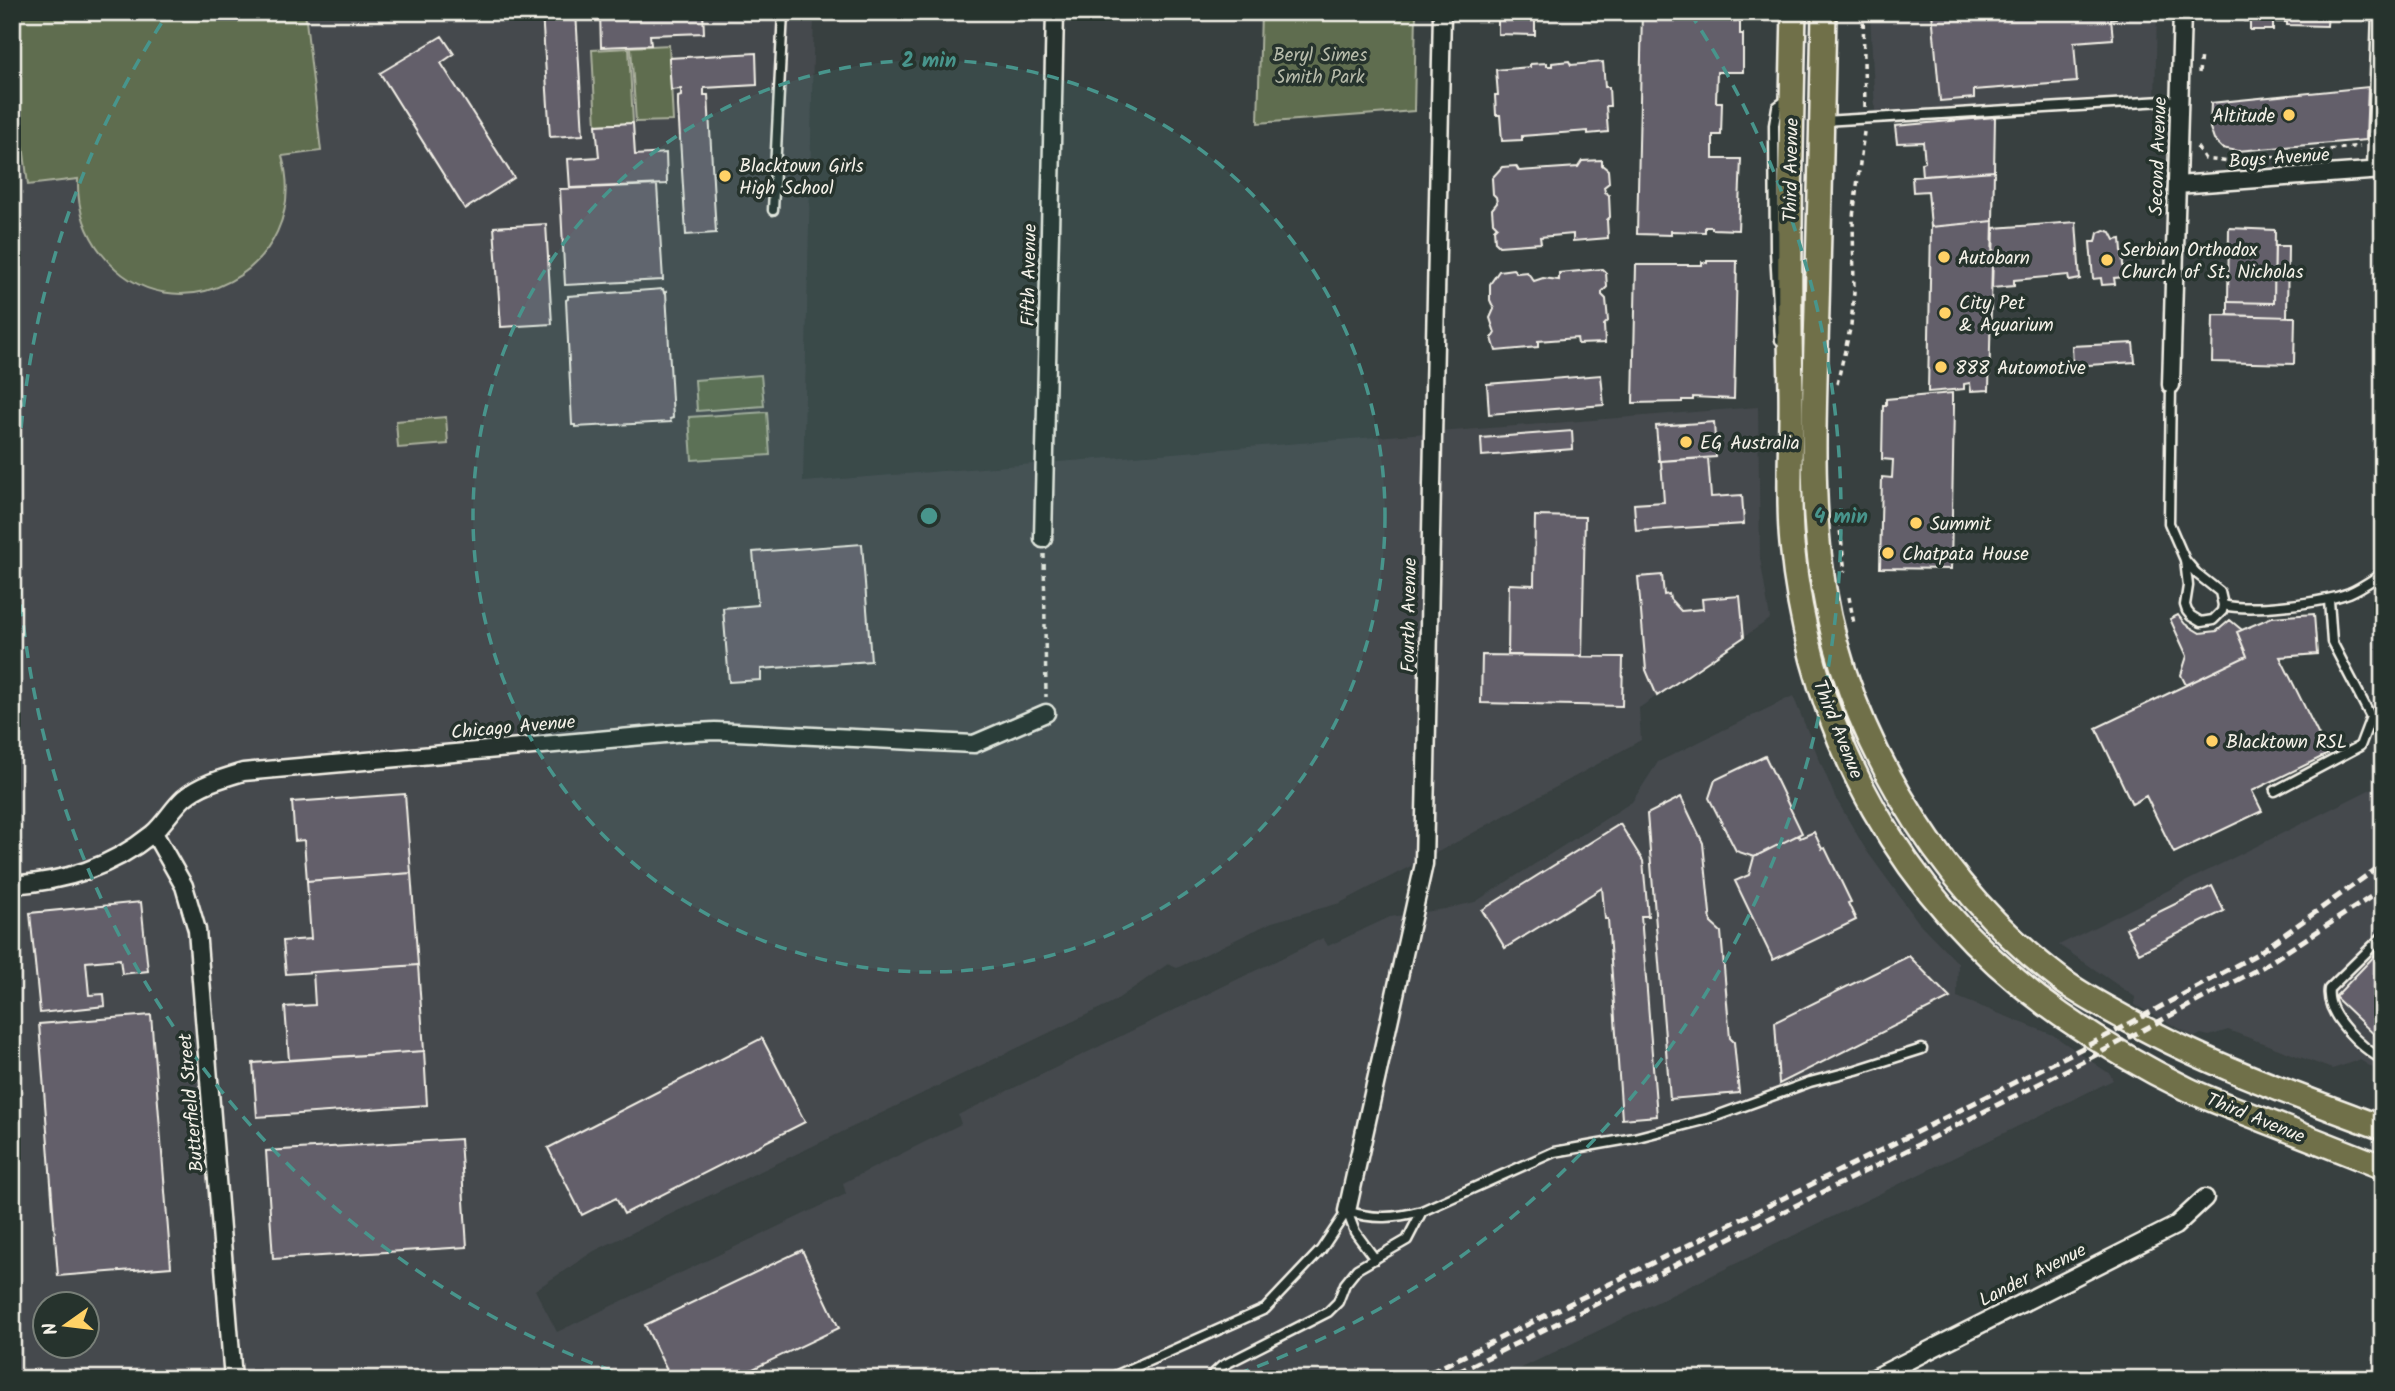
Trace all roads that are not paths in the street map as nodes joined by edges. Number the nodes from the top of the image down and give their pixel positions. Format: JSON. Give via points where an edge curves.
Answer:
{"nodes":[{"id":1,"x":783,"y":12,"type":"edge"},
{"id":2,"x":1055,"y":12,"type":"edge"},
{"id":3,"x":1442,"y":12,"type":"edge"},
{"id":4,"x":1794,"y":12,"type":"edge"},
{"id":5,"x":1825,"y":12,"type":"edge"},
{"id":6,"x":2182,"y":12,"type":"edge"},
{"id":7,"x":2377,"y":12,"type":"edge"},
{"id":8,"x":2180,"y":100,"type":"junction"},
{"id":9,"x":1822,"y":121,"type":"junction"},
{"id":10,"x":2378,"y":171,"type":"edge"},
{"id":11,"x":2177,"y":185,"type":"junction"},
{"id":12,"x":773,"y":210,"type":"dead end"},
{"id":13,"x":2171,"y":386,"type":"joint"},
{"id":14,"x":1044,"y":539,"type":"road end"},
{"id":15,"x":2185,"y":560,"type":"junction"},
{"id":16,"x":2383,"y":573,"type":"edge"},
{"id":17,"x":2329,"y":600,"type":"junction"},
{"id":18,"x":2223,"y":605,"type":"junction"},
{"id":19,"x":1046,"y":713,"type":"road end"},
{"id":20,"x":2275,"y":791,"type":"dead end"},
{"id":21,"x":154,"y":833,"type":"junction"},
{"id":22,"x":12,"y":885,"type":"edge"},
{"id":23,"x":2383,"y":936,"type":"edge"},
{"id":24,"x":1922,"y":1049,"type":"dead end"},
{"id":25,"x":2383,"y":1060,"type":"edge"},
{"id":26,"x":2383,"y":1128,"type":"edge"},
{"id":27,"x":2383,"y":1167,"type":"edge"},
{"id":28,"x":2205,"y":1198,"type":"dead end"},
{"id":29,"x":1347,"y":1211,"type":"junction"},
{"id":30,"x":1422,"y":1211,"type":"junction"},
{"id":31,"x":1375,"y":1259,"type":"junction"},
{"id":32,"x":233,"y":1379,"type":"edge"},
{"id":33,"x":1108,"y":1379,"type":"edge"},
{"id":34,"x":1208,"y":1379,"type":"edge"},
{"id":35,"x":1872,"y":1379,"type":"edge"}],
"edges":[{"from":1,"to":12,"type":"lane"},
{"from":2,"to":14,"type":"street","name":"Fifth Avenue"},
{"from":3,"to":29,"type":"street","name":"Fourth Avenue","via":[[1424,864]]},
{"from":4,"to":27,"type":"main road","name":"Third Avenue","via":[[1790,524],[1809,647],[1829,713],[1872,808],[1906,861],[1976,946],[2063,1016],[2189,1090]]},
{"from":5,"to":9,"type":"main road","name":"Third Avenue"},
{"from":6,"to":8,"type":"street","name":"Second Avenue"},
{"from":7,"to":10,"type":"lane","via":[[2373,145]]},
{"from":8,"to":9,"type":"lane"},
{"from":8,"to":11,"type":"street","name":"Second Avenue"},
{"from":9,"to":26,"type":"main road","name":"Third Avenue","via":[[1814,443],[1820,565],[1847,678],[1886,771],[1959,881],[1991,918],[2065,983],[2175,1046]]},
{"from":10,"to":11,"type":"street","name":"Boys Avenue"},
{"from":11,"to":13,"type":"street","name":"Second Avenue"},
{"from":13,"to":15,"type":"lane","via":[[2169,523]]},
{"from":15,"to":18,"type":"lane","via":[[2220,592]]},
{"from":15,"to":18,"type":"lane","via":[[2185,605],[2191,616],[2202,622],[2213,620]]},
{"from":16,"to":17,"type":"lane"},
{"from":17,"to":18,"type":"lane","via":[[2240,608]]},
{"from":17,"to":20,"type":"lane","via":[[2332,642],[2371,717],[2360,746]]},
{"from":19,"to":21,"type":"street","name":"Chicago Avenue","via":[[974,744],[715,731],[270,768],[202,787],[184,798]]},
{"from":21,"to":22,"type":"street","name":"Chicago Avenue","via":[[102,866],[58,880]]},
{"from":21,"to":32,"type":"street","name":"Butterfield Street","via":[[184,886],[197,930]]},
{"from":23,"to":25,"type":"lane","via":[[2328,993],[2344,1027]]},
{"from":24,"to":30,"type":"lane","via":[[1708,1119],[1554,1152]]},
{"from":28,"to":35,"type":"street","name":"Lander Avenue","via":[[2175,1226]]},
{"from":29,"to":30,"type":"lane","via":[[1380,1218]]},
{"from":29,"to":31,"type":"lane","via":[[1355,1232]]},
{"from":29,"to":33,"type":"lane","via":[[1321,1250],[1265,1309]]},
{"from":30,"to":31,"type":"lane","via":[[1407,1240]]},
{"from":31,"to":34,"type":"lane","via":[[1357,1269],[1328,1312],[1223,1366]]}]}
